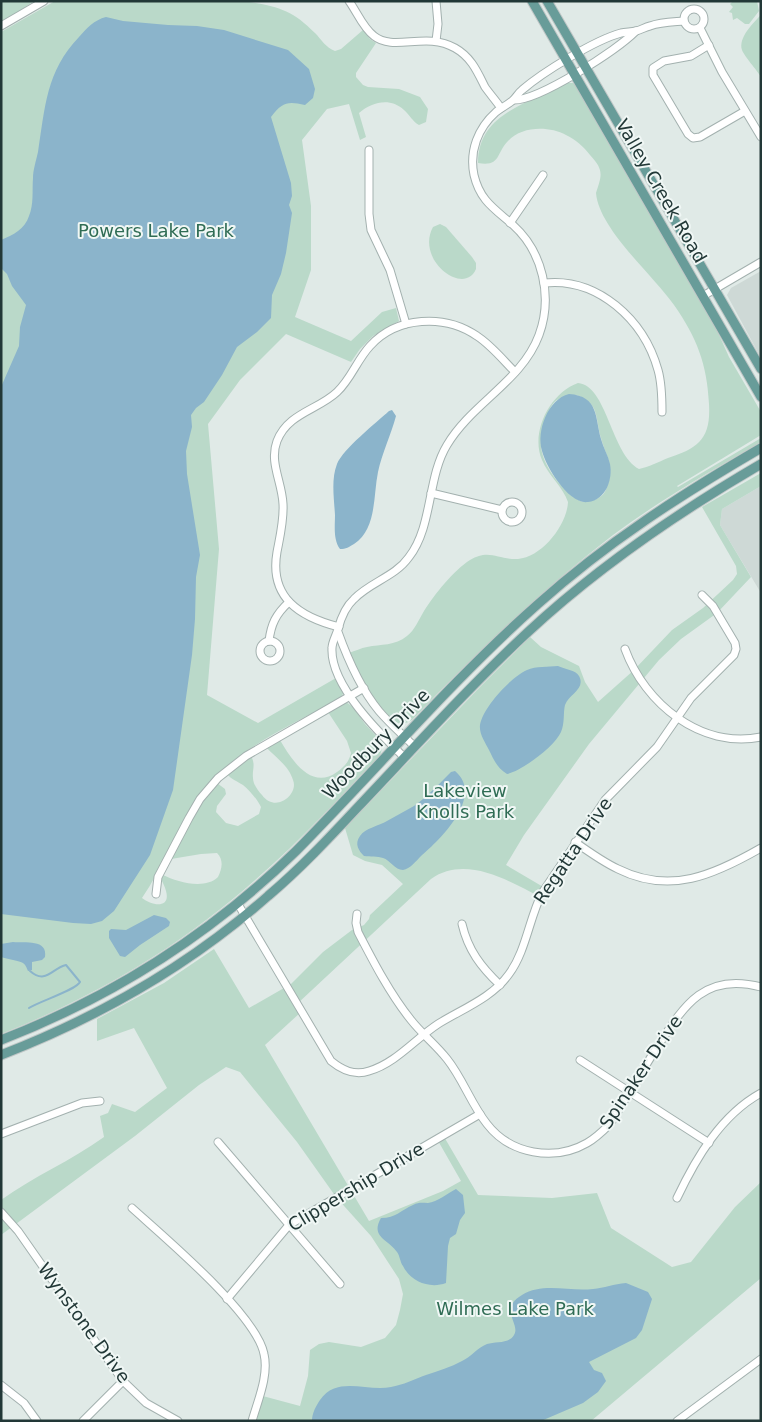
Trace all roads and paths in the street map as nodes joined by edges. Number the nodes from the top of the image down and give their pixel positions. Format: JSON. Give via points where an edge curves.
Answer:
{"nodes":[{"id":1,"x":44,"y":1,"type":"edge"},
{"id":2,"x":350,"y":1,"type":"edge"},
{"id":3,"x":436,"y":1,"type":"edge"},
{"id":4,"x":532,"y":1,"type":"edge"},
{"id":5,"x":547,"y":1,"type":"edge"},
{"id":6,"x":684,"y":21,"type":"junction"},
{"id":7,"x":1,"y":26,"type":"edge"},
{"id":8,"x":700,"y":28,"type":"junction"},
{"id":9,"x":636,"y":31,"type":"junction"},
{"id":10,"x":436,"y":41,"type":"junction"},
{"id":11,"x":709,"y":45,"type":"junction"},
{"id":12,"x":577,"y":54,"type":"junction"},
{"id":13,"x":566,"y":61,"type":"junction"},
{"id":14,"x":585,"y":68,"type":"junction"},
{"id":15,"x":574,"y":74,"type":"junction"},
{"id":16,"x":514,"y":100,"type":"junction"},
{"id":17,"x":501,"y":108,"type":"junction"},
{"id":18,"x":745,"y":110,"type":"junction"},
{"id":19,"x":761,"y":137,"type":"edge"},
{"id":20,"x":369,"y":150,"type":"dead end"},
{"id":21,"x":543,"y":174,"type":"dead end"},
{"id":22,"x":510,"y":223,"type":"junction"},
{"id":23,"x":761,"y":262,"type":"edge"},
{"id":24,"x":544,"y":283,"type":"junction"},
{"id":25,"x":714,"y":289,"type":"junction"},
{"id":26,"x":703,"y":296,"type":"junction"},
{"id":27,"x":406,"y":324,"type":"junction"},
{"id":28,"x":761,"y":369,"type":"edge"},
{"id":29,"x":515,"y":372,"type":"junction"},
{"id":30,"x":761,"y":396,"type":"edge"},
{"id":31,"x":662,"y":412,"type":"dead end"},
{"id":32,"x":761,"y":448,"type":"edge"},
{"id":33,"x":761,"y":464,"type":"edge"},
{"id":34,"x":431,"y":493,"type":"junction"},
{"id":35,"x":502,"y":510,"type":"dead end"},
{"id":36,"x":702,"y":595,"type":"dead end"},
{"id":37,"x":289,"y":602,"type":"junction"},
{"id":38,"x":338,"y":629,"type":"junction"},
{"id":39,"x":269,"y":641,"type":"dead end"},
{"id":40,"x":625,"y":650,"type":"dead end"},
{"id":41,"x":364,"y":688,"type":"junction"},
{"id":42,"x":350,"y":695,"type":"junction"},
{"id":43,"x":676,"y":718,"type":"junction"},
{"id":44,"x":405,"y":737,"type":"junction"},
{"id":45,"x":761,"y":737,"type":"edge"},
{"id":46,"x":415,"y":747,"type":"junction"},
{"id":47,"x":395,"y":748,"type":"junction"},
{"id":48,"x":405,"y":758,"type":"junction"},
{"id":49,"x":575,"y":842,"type":"junction"},
{"id":50,"x":759,"y":850,"type":"edge"},
{"id":51,"x":761,"y":858,"type":"edge"},
{"id":52,"x":156,"y":894,"type":"dead end"},
{"id":53,"x":238,"y":904,"type":"junction"},
{"id":54,"x":357,"y":914,"type":"dead end"},
{"id":55,"x":245,"y":916,"type":"junction"},
{"id":56,"x":462,"y":924,"type":"dead end"},
{"id":57,"x":500,"y":985,"type":"junction"},
{"id":58,"x":761,"y":987,"type":"edge"},
{"id":59,"x":424,"y":1035,"type":"junction"},
{"id":60,"x":1,"y":1040,"type":"edge"},
{"id":61,"x":1,"y":1055,"type":"edge"},
{"id":62,"x":580,"y":1060,"type":"dead end"},
{"id":63,"x":629,"y":1093,"type":"junction"},
{"id":64,"x":761,"y":1093,"type":"edge"},
{"id":65,"x":100,"y":1101,"type":"dead end"},
{"id":66,"x":480,"y":1114,"type":"junction"},
{"id":67,"x":1,"y":1134,"type":"edge"},
{"id":68,"x":218,"y":1142,"type":"dead end"},
{"id":69,"x":709,"y":1143,"type":"junction"},
{"id":70,"x":677,"y":1198,"type":"dead end"},
{"id":71,"x":132,"y":1208,"type":"dead end"},
{"id":72,"x":1,"y":1212,"type":"edge"},
{"id":73,"x":289,"y":1225,"type":"junction"},
{"id":74,"x":340,"y":1284,"type":"dead end"},
{"id":75,"x":227,"y":1299,"type":"junction"},
{"id":76,"x":761,"y":1358,"type":"edge"},
{"id":77,"x":123,"y":1381,"type":"junction"},
{"id":78,"x":1,"y":1386,"type":"edge"},
{"id":79,"x":37,"y":1421,"type":"edge"},
{"id":80,"x":83,"y":1421,"type":"edge"},
{"id":81,"x":178,"y":1421,"type":"edge"},
{"id":82,"x":252,"y":1421,"type":"edge"},
{"id":83,"x":677,"y":1421,"type":"edge"}],
"edges":[{"from":1,"to":7,"type":"street"},
{"from":2,"to":10,"type":"street","via":[[370,32],[380,40],[390,43]]},
{"from":3,"to":10,"type":"street"},
{"from":4,"to":13,"type":"main road","name":"Valley Creek Road"},
{"from":5,"to":12,"type":"main road","name":"Valley Creek Road"},
{"from":6,"to":8,"type":"street","via":[[690,28]]},
{"from":6,"to":8,"type":"street","via":[[688,12],[699,6],[704,18]]},
{"from":6,"to":9,"type":"street","via":[[661,23]]},
{"from":8,"to":11,"type":"street"},
{"from":9,"to":12,"type":"street","via":[[613,36]]},
{"from":9,"to":14,"type":"street"},
{"from":10,"to":17,"type":"street","via":[[455,48],[468,58]]},
{"from":11,"to":18,"type":"street"},
{"from":11,"to":18,"type":"street","via":[[691,56],[660,63],[653,68],[653,75],[693,138]]},
{"from":12,"to":13,"type":"street"},
{"from":12,"to":14,"type":"main road","name":"Valley Creek Road"},
{"from":13,"to":15,"type":"main road","name":"Valley Creek Road"},
{"from":13,"to":16,"type":"street","via":[[519,92]]},
{"from":14,"to":15,"type":"street"},
{"from":14,"to":25,"type":"main road","name":"Valley Creek Road"},
{"from":15,"to":16,"type":"street","via":[[524,100]]},
{"from":15,"to":26,"type":"main road","name":"Valley Creek Road"},
{"from":16,"to":17,"type":"street"},
{"from":17,"to":22,"type":"street","via":[[480,132],[473,165],[476,183],[483,197]]},
{"from":18,"to":19,"type":"street"},
{"from":20,"to":27,"type":"street","via":[[371,230],[390,270]]},
{"from":21,"to":22,"type":"street"},
{"from":22,"to":24,"type":"street","via":[[533,251]]},
{"from":23,"to":25,"type":"street"},
{"from":24,"to":29,"type":"street","via":[[545,308],[541,329],[532,350]]},
{"from":24,"to":31,"type":"street","via":[[567,283],[588,288],[628,317],[644,337],[654,360],[661,384]]},
{"from":25,"to":26,"type":"street"},
{"from":25,"to":28,"type":"main road","name":"Valley Creek Road"},
{"from":26,"to":30,"type":"main road","name":"Valley Creek Road"},
{"from":27,"to":29,"type":"street","via":[[437,321],[462,327],[483,340]]},
{"from":27,"to":37,"type":"street","via":[[377,338],[362,354],[338,391],[295,418],[277,441],[274,460],[282,491],[283,516],[276,572],[278,583]]},
{"from":29,"to":34,"type":"street","via":[[453,436],[440,459]]},
{"from":32,"to":44,"type":"main road","name":"Woodbury Drive","via":[[699,484],[576,571],[502,638]]},
{"from":33,"to":46,"type":"main road","name":"Woodbury Drive","via":[[661,526],[581,586],[507,652]]},
{"from":34,"to":35,"type":"street"},
{"from":34,"to":38,"type":"street","via":[[421,535],[412,554],[396,571],[356,596],[346,608]]},
{"from":36,"to":43,"type":"street","name":"Regatta Drive","via":[[713,606],[736,649]]},
{"from":37,"to":38,"type":"street","via":[[303,614]]},
{"from":37,"to":39,"type":"street","via":[[274,619]]},
{"from":38,"to":41,"type":"street","via":[[348,659]]},
{"from":38,"to":42,"type":"street","via":[[332,645],[333,660]]},
{"from":40,"to":43,"type":"street","via":[[639,678],[657,702]]},
{"from":41,"to":42,"type":"street"},
{"from":41,"to":44,"type":"street","via":[[380,712]]},
{"from":42,"to":47,"type":"street","via":[[368,721]]},
{"from":42,"to":52,"type":"street","via":[[246,756],[218,778],[191,814],[158,878]]},
{"from":43,"to":45,"type":"street","via":[[714,735],[739,739]]},
{"from":43,"to":49,"type":"street","name":"Regatta Drive","via":[[653,752],[605,800]]},
{"from":44,"to":46,"type":"street"},
{"from":44,"to":47,"type":"main road","name":"Woodbury Drive"},
{"from":46,"to":48,"type":"main road","name":"Woodbury Drive"},
{"from":47,"to":48,"type":"street"},
{"from":47,"to":53,"type":"main road","name":"Woodbury Drive","via":[[291,856]]},
{"from":48,"to":55,"type":"main road","name":"Woodbury Drive","via":[[299,868]]},
{"from":49,"to":50,"type":"street","via":[[618,869],[658,881],[701,877]]},
{"from":49,"to":57,"type":"street","name":"Regatta Drive","via":[[542,893],[513,969]]},
{"from":50,"to":51,"type":"street"},
{"from":53,"to":55,"type":"street","name":"Regatta Drive"},
{"from":53,"to":60,"type":"main road","name":"Woodbury Drive","via":[[126,981],[63,1014]]},
{"from":54,"to":59,"type":"street","name":"Spinaker Drive","via":[[356,923],[361,936],[394,995]]},
{"from":55,"to":59,"type":"street","name":"Regatta Drive","via":[[324,1051],[339,1068],[359,1073],[376,1068]]},
{"from":55,"to":61,"type":"main road","name":"Woodbury Drive","via":[[194,955],[133,994]]},
{"from":56,"to":57,"type":"street","via":[[466,940],[476,957]]},
{"from":57,"to":59,"type":"street","name":"Regatta Drive"},
{"from":58,"to":63,"type":"street","name":"Spinaker Drive","via":[[739,982],[726,984],[695,998],[678,1014]]},
{"from":59,"to":66,"type":"street","name":"Spinaker Drive","via":[[448,1060]]},
{"from":62,"to":63,"type":"street"},
{"from":63,"to":66,"type":"street","name":"Spinaker Drive","via":[[610,1124],[599,1135],[563,1152],[534,1153],[512,1145],[499,1136]]},
{"from":63,"to":69,"type":"street"},
{"from":64,"to":69,"type":"street","via":[[732,1114]]},
{"from":65,"to":67,"type":"street","via":[[82,1103]]},
{"from":66,"to":73,"type":"street","name":"Clippership Drive"},
{"from":68,"to":73,"type":"street"},
{"from":69,"to":70,"type":"street"},
{"from":71,"to":75,"type":"street"},
{"from":72,"to":77,"type":"street","name":"Wynstone Drive","via":[[18,1231]]},
{"from":73,"to":74,"type":"street"},
{"from":73,"to":75,"type":"street","name":"Clippership Drive"},
{"from":75,"to":82,"type":"street","via":[[250,1326],[265,1355],[264,1375]]},
{"from":76,"to":83,"type":"street"},
{"from":77,"to":80,"type":"street"},
{"from":77,"to":81,"type":"street","name":"Wynstone Drive","via":[[146,1402]]},
{"from":78,"to":79,"type":"street","via":[[24,1403]]}]}
